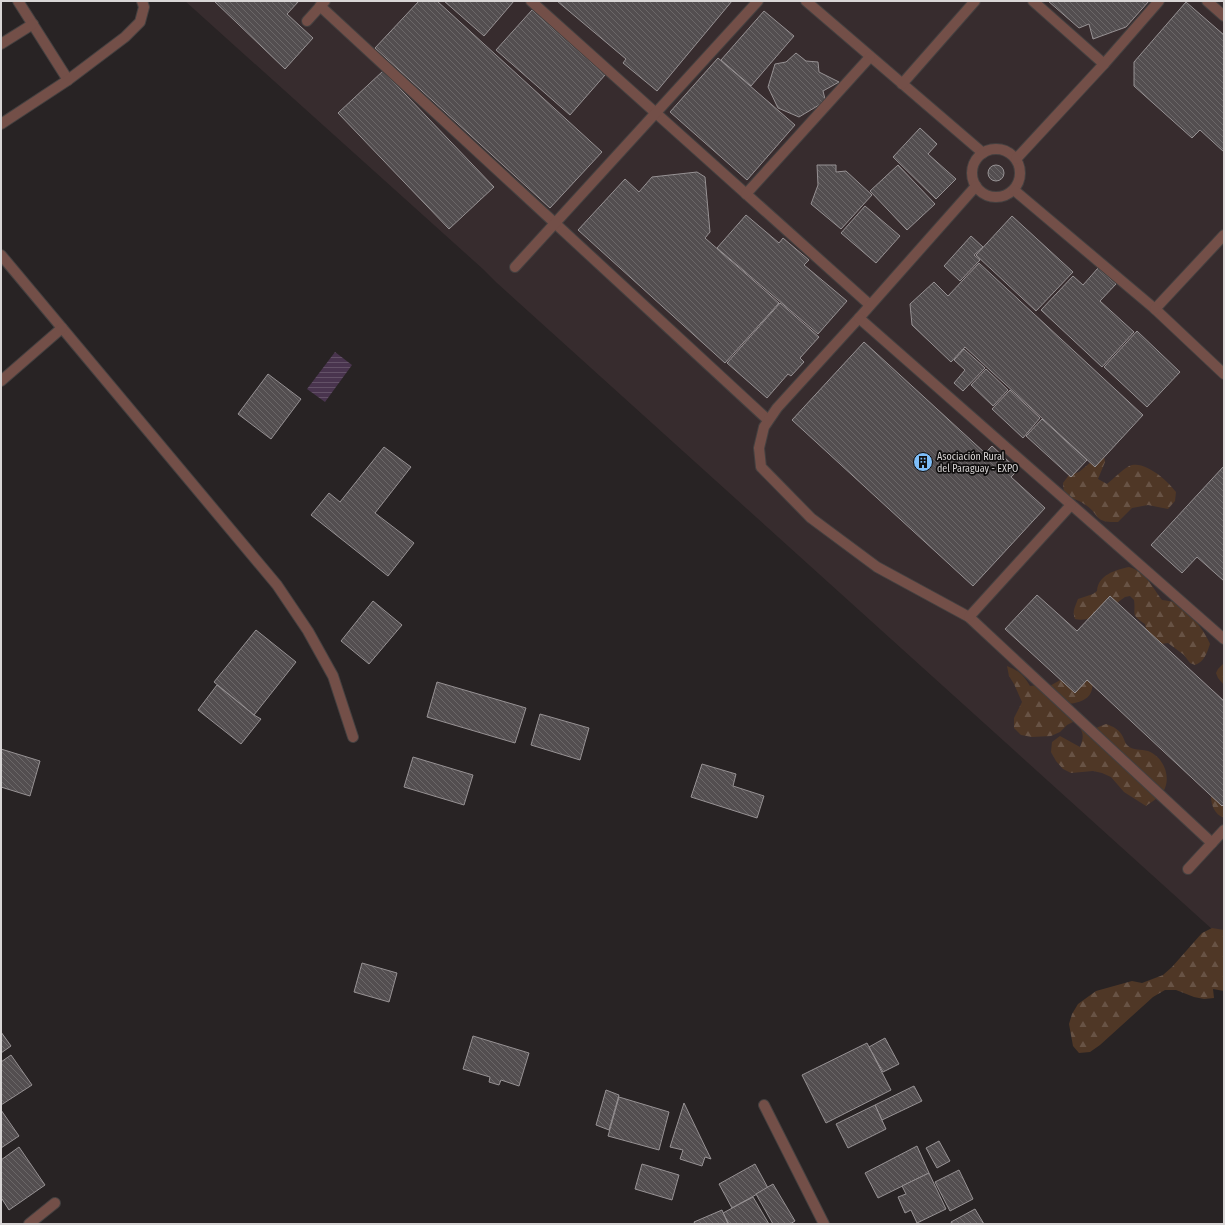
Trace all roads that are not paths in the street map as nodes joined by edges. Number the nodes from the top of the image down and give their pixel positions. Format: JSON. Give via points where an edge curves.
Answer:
{"nodes":[{"id":1,"x":18,"y":1,"type":"edge"},
{"id":2,"x":142,"y":1,"type":"edge"},
{"id":3,"x":531,"y":1,"type":"edge"},
{"id":4,"x":758,"y":1,"type":"edge"},
{"id":5,"x":806,"y":1,"type":"edge"},
{"id":6,"x":819,"y":1,"type":"edge"},
{"id":7,"x":975,"y":1,"type":"edge"},
{"id":8,"x":1033,"y":1,"type":"edge"},
{"id":9,"x":1159,"y":1,"type":"edge"},
{"id":10,"x":1207,"y":1,"type":"edge"},
{"id":11,"x":323,"y":4,"type":"edge"},
{"id":12,"x":818,"y":12,"type":"junction"},
{"id":13,"x":1224,"y":16,"type":"edge"},
{"id":14,"x":307,"y":21,"type":"dead end"},
{"id":15,"x":33,"y":24,"type":"junction"},
{"id":16,"x":1,"y":44,"type":"edge"},
{"id":17,"x":870,"y":57,"type":"junction"},
{"id":18,"x":1104,"y":64,"type":"junction"},
{"id":19,"x":68,"y":80,"type":"junction"},
{"id":20,"x":902,"y":84,"type":"junction"},
{"id":21,"x":656,"y":114,"type":"junction"},
{"id":22,"x":1,"y":124,"type":"edge"},
{"id":23,"x":983,"y":153,"type":"junction"},
{"id":24,"x":1016,"y":159,"type":"junction"},
{"id":25,"x":976,"y":186,"type":"junction"},
{"id":26,"x":1014,"y":190,"type":"junction"},
{"id":27,"x":746,"y":194,"type":"junction"},
{"id":28,"x":556,"y":223,"type":"junction"},
{"id":29,"x":1224,"y":235,"type":"edge"},
{"id":30,"x":1,"y":255,"type":"edge"},
{"id":31,"x":515,"y":267,"type":"dead end"},
{"id":32,"x":870,"y":306,"type":"junction"},
{"id":33,"x":1155,"y":309,"type":"junction"},
{"id":34,"x":859,"y":318,"type":"junction"},
{"id":35,"x":62,"y":328,"type":"junction"},
{"id":36,"x":1224,"y":374,"type":"edge"},
{"id":37,"x":1,"y":381,"type":"edge"},
{"id":38,"x":768,"y":420,"type":"junction"},
{"id":39,"x":1071,"y":505,"type":"junction"},
{"id":40,"x":969,"y":618,"type":"junction"},
{"id":41,"x":1224,"y":640,"type":"edge"},
{"id":42,"x":353,"y":737,"type":"dead end"},
{"id":43,"x":1224,"y":830,"type":"edge"},
{"id":44,"x":1212,"y":843,"type":"junction"},
{"id":45,"x":1188,"y":869,"type":"dead end"},
{"id":46,"x":764,"y":1105,"type":"dead end"},
{"id":47,"x":55,"y":1204,"type":"dead end"},
{"id":48,"x":29,"y":1224,"type":"edge"},
{"id":49,"x":824,"y":1224,"type":"edge"}],
"edges":[{"from":1,"to":15,"type":"street"},
{"from":2,"to":19,"type":"street","via":[[144,7],[140,22],[125,37]]},
{"from":3,"to":21,"type":"street"},
{"from":4,"to":21,"type":"street"},
{"from":5,"to":12,"type":"street"},
{"from":6,"to":12,"type":"street"},
{"from":7,"to":20,"type":"street"},
{"from":8,"to":18,"type":"street"},
{"from":9,"to":18,"type":"street"},
{"from":10,"to":13,"type":"street"},
{"from":11,"to":14,"type":"street"},
{"from":11,"to":28,"type":"street"},
{"from":12,"to":17,"type":"street"},
{"from":15,"to":16,"type":"street"},
{"from":15,"to":19,"type":"street"},
{"from":17,"to":20,"type":"street"},
{"from":17,"to":27,"type":"street"},
{"from":18,"to":24,"type":"street"},
{"from":19,"to":22,"type":"street"},
{"from":20,"to":23,"type":"street"},
{"from":21,"to":27,"type":"street"},
{"from":21,"to":28,"type":"street"},
{"from":23,"to":24,"type":"street","via":[[1004,150]]},
{"from":23,"to":25,"type":"street","via":[[973,164],[972,180]]},
{"from":24,"to":26,"type":"street","via":[[1020,179]]},
{"from":25,"to":26,"type":"street","via":[[980,192],[994,198],[1001,198]]},
{"from":25,"to":32,"type":"street"},
{"from":26,"to":33,"type":"street"},
{"from":27,"to":32,"type":"street"},
{"from":28,"to":31,"type":"street"},
{"from":28,"to":38,"type":"street"},
{"from":29,"to":33,"type":"street"},
{"from":30,"to":35,"type":"street"},
{"from":32,"to":34,"type":"street"},
{"from":33,"to":36,"type":"street"},
{"from":34,"to":38,"type":"street"},
{"from":34,"to":39,"type":"street"},
{"from":35,"to":37,"type":"street"},
{"from":35,"to":42,"type":"street","via":[[277,585],[308,630],[334,676]]},
{"from":38,"to":40,"type":"street","via":[[759,448],[761,467],[811,518],[877,567]]},
{"from":39,"to":40,"type":"street"},
{"from":39,"to":41,"type":"street"},
{"from":40,"to":44,"type":"street"},
{"from":43,"to":44,"type":"street"},
{"from":44,"to":45,"type":"street"},
{"from":46,"to":49,"type":"street"},
{"from":47,"to":48,"type":"street"}]}
